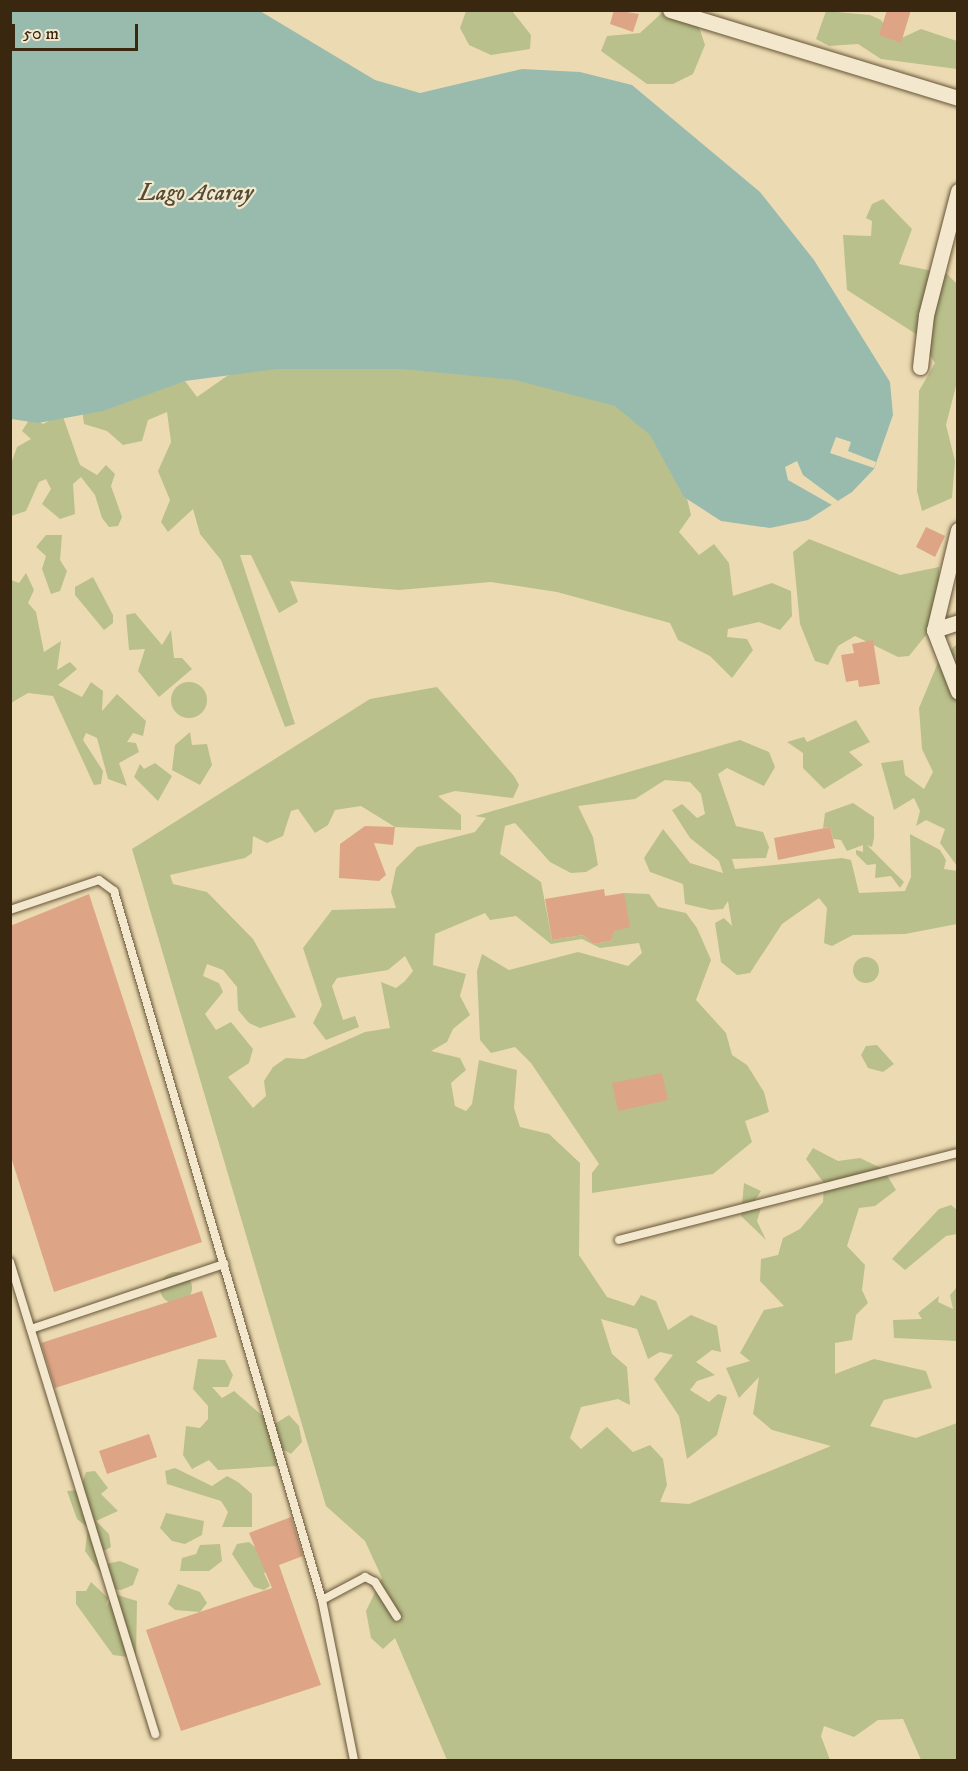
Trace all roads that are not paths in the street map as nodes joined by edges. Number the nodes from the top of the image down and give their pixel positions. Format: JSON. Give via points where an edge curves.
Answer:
{"nodes":[{"id":1,"x":670,"y":10,"type":"edge"},
{"id":2,"x":704,"y":15,"type":"edge"},
{"id":3,"x":957,"y":98,"type":"edge"},
{"id":4,"x":957,"y":191,"type":"edge"},
{"id":5,"x":920,"y":367,"type":"dead end"},
{"id":6,"x":957,"y":530,"type":"edge"},
{"id":7,"x":957,"y":622,"type":"edge"},
{"id":8,"x":934,"y":630,"type":"junction"},
{"id":9,"x":957,"y":692,"type":"edge"},
{"id":10,"x":10,"y":910,"type":"edge"},
{"id":11,"x":957,"y":1153,"type":"edge"},
{"id":12,"x":619,"y":1240,"type":"dead end"},
{"id":13,"x":10,"y":1262,"type":"edge"},
{"id":14,"x":224,"y":1264,"type":"junction"},
{"id":15,"x":31,"y":1329,"type":"junction"},
{"id":16,"x":322,"y":1600,"type":"junction"},
{"id":17,"x":397,"y":1617,"type":"dead end"},
{"id":18,"x":155,"y":1734,"type":"dead end"},
{"id":19,"x":354,"y":1761,"type":"edge"}],
"edges":[{"from":1,"to":2,"type":"street"},
{"from":2,"to":3,"type":"street"},
{"from":4,"to":5,"type":"street","via":[[926,315]]},
{"from":6,"to":8,"type":"street"},
{"from":7,"to":8,"type":"street"},
{"from":8,"to":9,"type":"street"},
{"from":10,"to":14,"type":"lane","via":[[99,880],[114,891]]},
{"from":11,"to":12,"type":"lane"},
{"from":13,"to":15,"type":"lane"},
{"from":14,"to":15,"type":"lane"},
{"from":14,"to":16,"type":"lane"},
{"from":15,"to":18,"type":"lane"},
{"from":16,"to":17,"type":"lane","via":[[365,1577],[375,1582]]},
{"from":16,"to":19,"type":"lane"}]}
